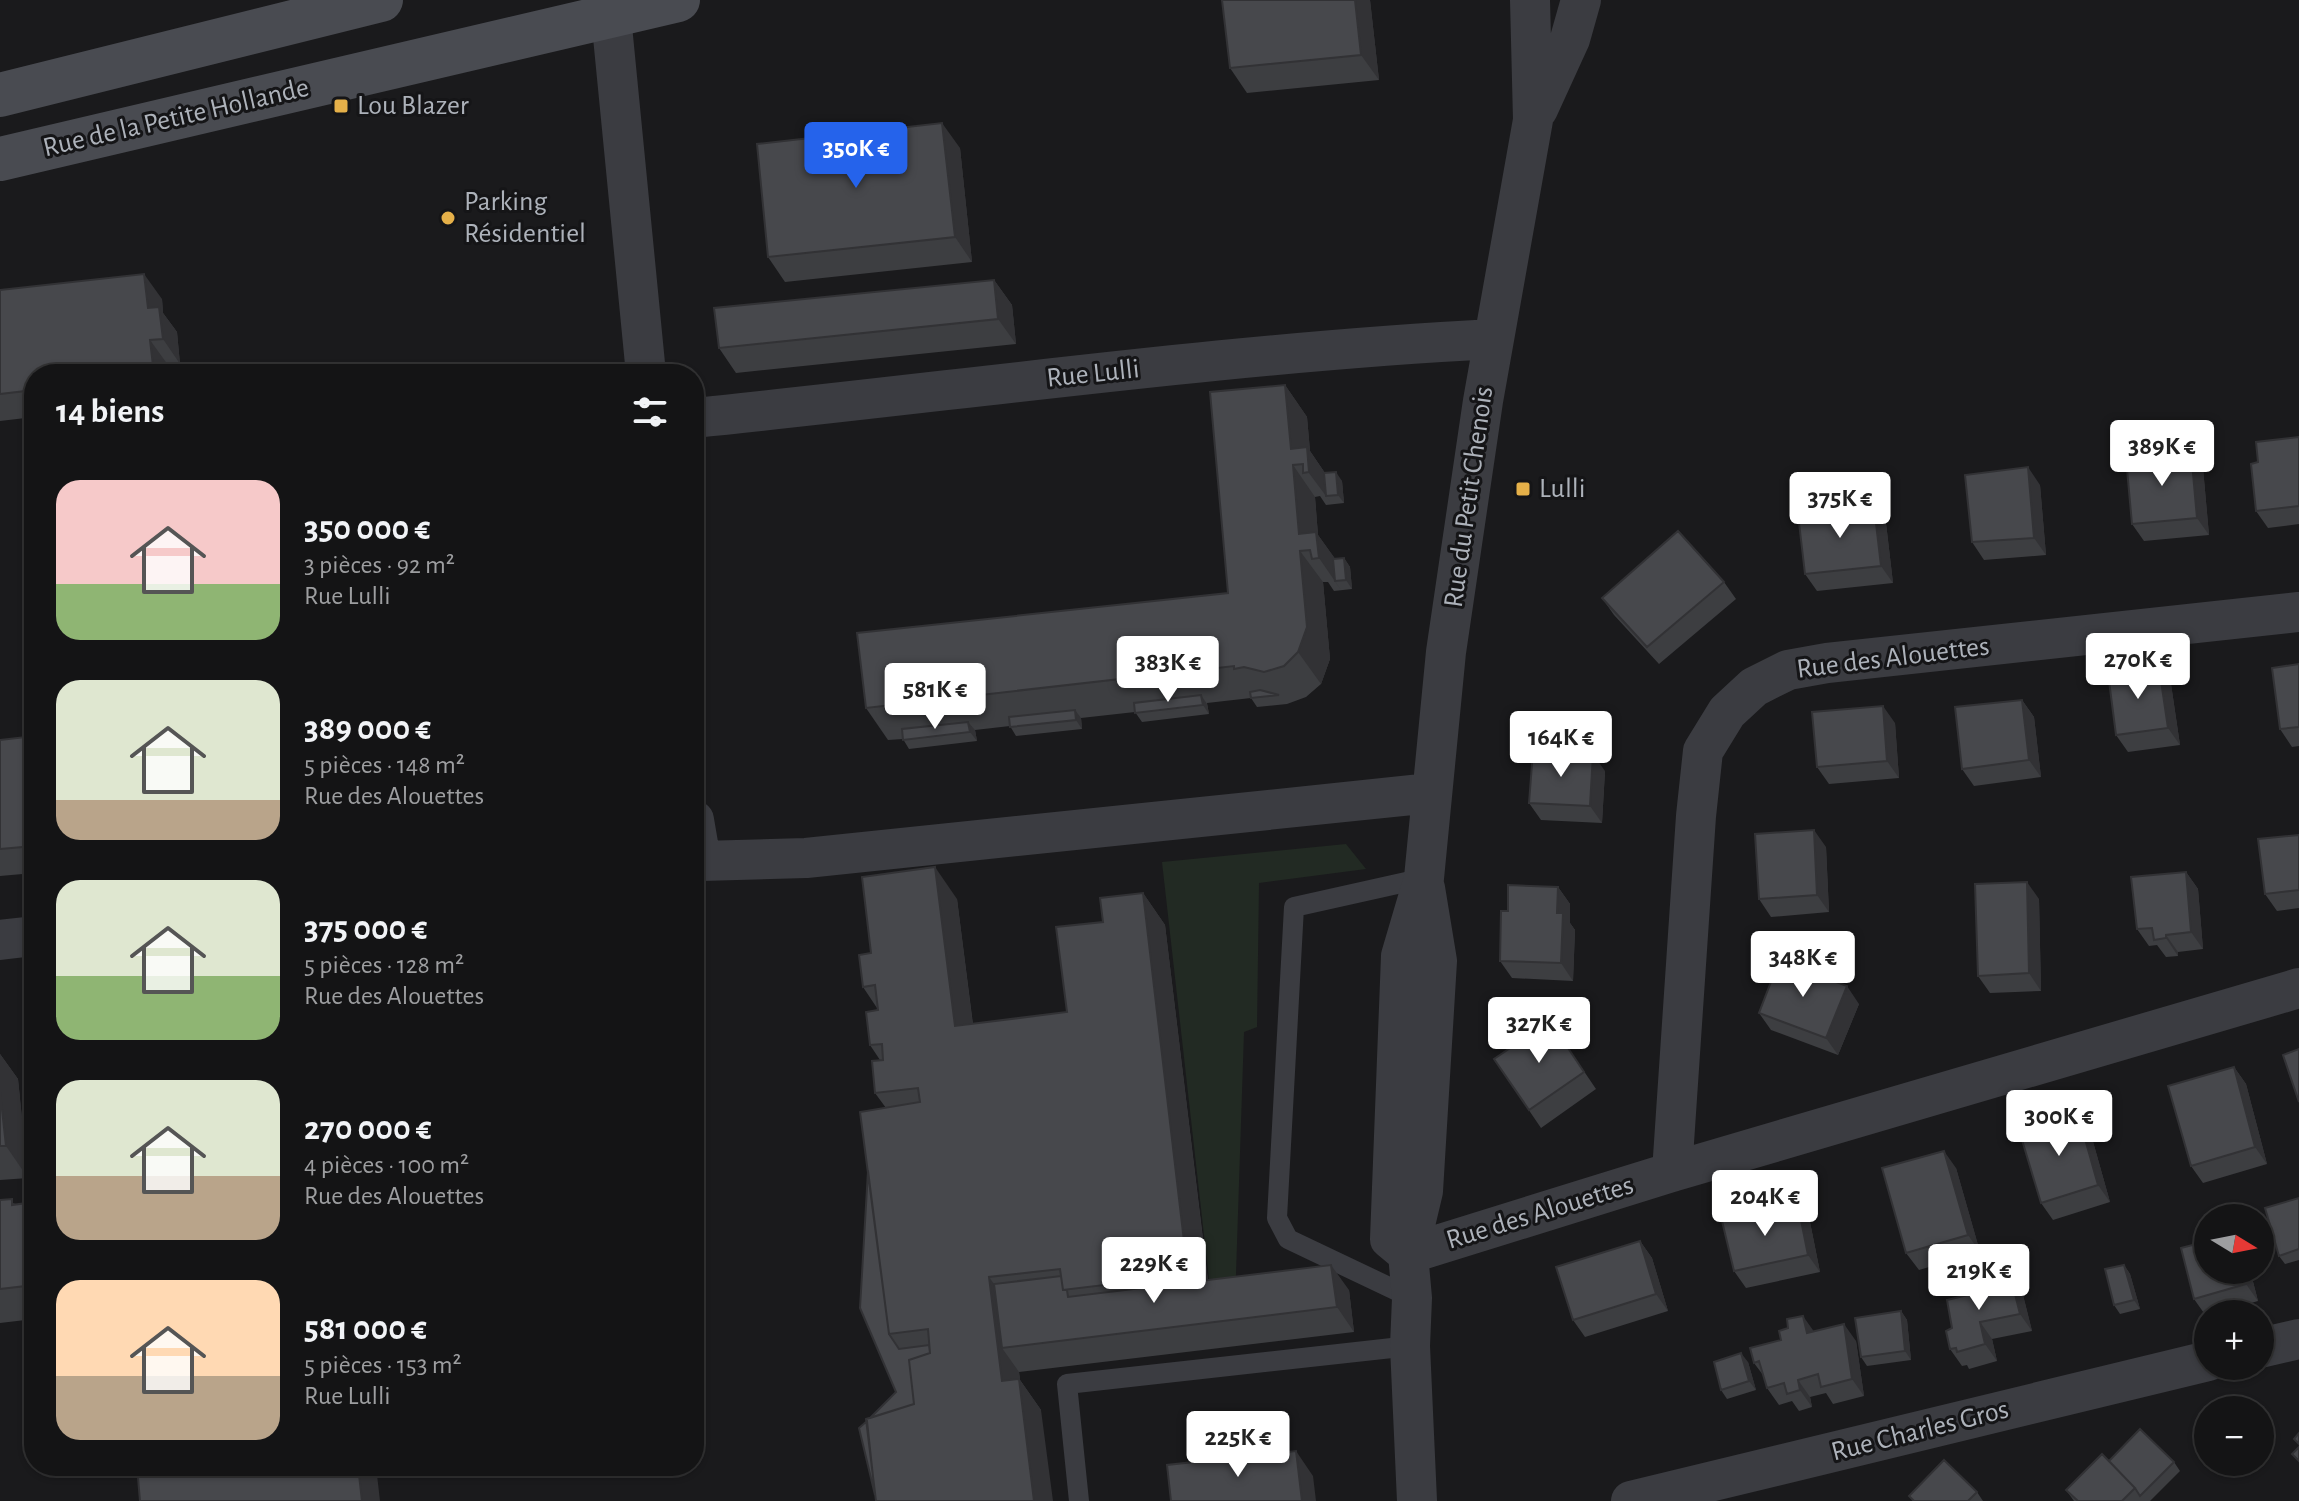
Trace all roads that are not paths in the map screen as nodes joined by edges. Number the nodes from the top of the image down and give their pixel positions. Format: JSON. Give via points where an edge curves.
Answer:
{"nodes":[{"id":1,"x":381,"y":0,"type":"edge"},
{"id":2,"x":678,"y":0,"type":"edge"},
{"id":3,"x":1530,"y":0,"type":"edge"},
{"id":4,"x":1581,"y":0,"type":"edge"},
{"id":5,"x":611,"y":16,"type":"junction"},
{"id":6,"x":0,"y":95,"type":"edge"},
{"id":7,"x":1533,"y":120,"type":"junction"},
{"id":8,"x":0,"y":159,"type":"edge"},
{"id":9,"x":1493,"y":339,"type":"junction"},
{"id":10,"x":645,"y":364,"type":"edge"},
{"id":11,"x":704,"y":417,"type":"edge"},
{"id":12,"x":2299,"y":612,"type":"edge"},
{"id":13,"x":1431,"y":793,"type":"junction"},
{"id":14,"x":704,"y":862,"type":"edge"},
{"id":15,"x":1424,"y":878,"type":"junction"},
{"id":16,"x":24,"y":937,"type":"edge"},
{"id":17,"x":0,"y":940,"type":"edge"},
{"id":18,"x":2299,"y":988,"type":"edge"},
{"id":19,"x":1672,"y":1172,"type":"junction"},
{"id":20,"x":1408,"y":1254,"type":"junction"},
{"id":21,"x":1412,"y":1298,"type":"junction"},
{"id":22,"x":2299,"y":1339,"type":"edge"},
{"id":23,"x":2274,"y":1345,"type":"edge"},
{"id":24,"x":1410,"y":1346,"type":"junction"},
{"id":25,"x":2194,"y":1364,"type":"edge"},
{"id":26,"x":1079,"y":1501,"type":"edge"},
{"id":27,"x":1417,"y":1501,"type":"edge"},
{"id":28,"x":1631,"y":1501,"type":"edge"}],
"edges":[{"from":1,"to":6,"type":"street"},
{"from":2,"to":5,"type":"street","name":"Rue de la Petite Hollande"},
{"from":3,"to":7,"type":"street","name":"Rue du Petit Chenois"},
{"from":4,"to":7,"type":"street","name":"Rue du Petit Chenois","via":[[1570,39]]},
{"from":5,"to":8,"type":"street","name":"Rue de la Petite Hollande"},
{"from":5,"to":10,"type":"street"},
{"from":7,"to":9,"type":"street","name":"Rue du Petit Chenois"},
{"from":9,"to":11,"type":"street","name":"Rue Lulli","via":[[1095,373]]},
{"from":9,"to":13,"type":"street","name":"Rue du Petit Chenois","via":[[1446,652]]},
{"from":12,"to":19,"type":"street","name":"Rue des Alouettes","via":[[1827,663],[1788,670],[1754,687],[1727,712],[1703,751]]},
{"from":13,"to":14,"type":"street","via":[[806,858]]},
{"from":13,"to":15,"type":"street","name":"Rue du Petit Chenois"},
{"from":15,"to":20,"type":"street","name":"Rue du Petit Chenois","via":[[1437,961],[1423,1191]]},
{"from":15,"to":21,"type":"lane","via":[[1294,907],[1277,1218],[1288,1239]]},
{"from":16,"to":17,"type":"street"},
{"from":18,"to":19,"type":"street","name":"Rue des Alouettes"},
{"from":19,"to":20,"type":"street","name":"Rue des Alouettes"},
{"from":20,"to":21,"type":"street","name":"Rue du Petit Chenois"},
{"from":21,"to":24,"type":"street","name":"Rue du Petit Chenois"},
{"from":22,"to":23,"type":"street"},
{"from":24,"to":26,"type":"lane","via":[[1067,1384]]},
{"from":24,"to":27,"type":"street","name":"Rue du Petit Chenois"},
{"from":25,"to":28,"type":"street","name":"Rue Charles Gros"}]}
